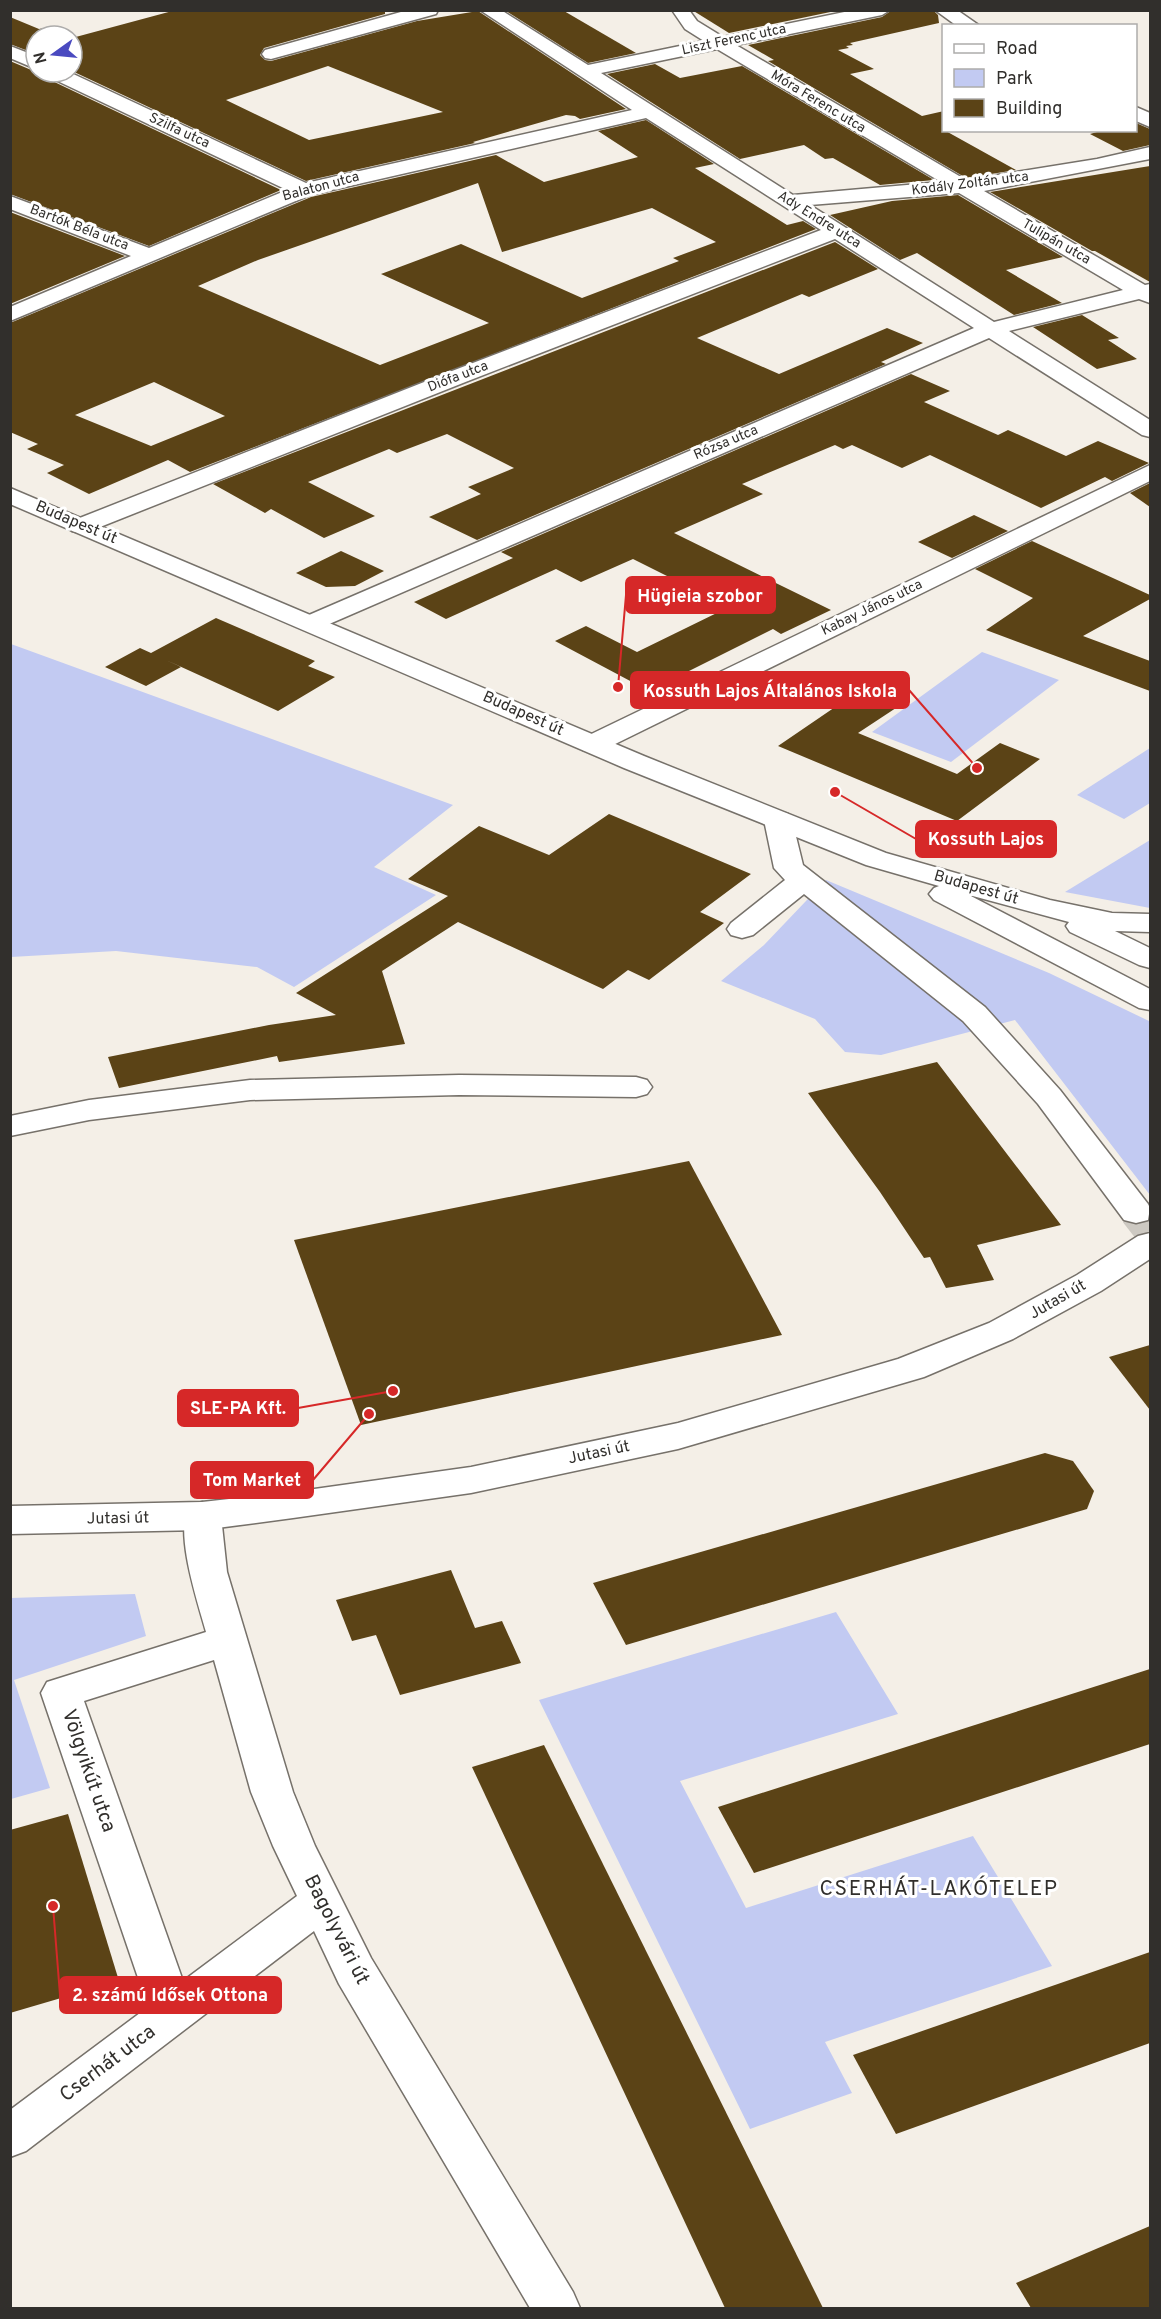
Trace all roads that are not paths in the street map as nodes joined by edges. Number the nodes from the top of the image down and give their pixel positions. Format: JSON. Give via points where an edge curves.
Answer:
{"nodes":[{"id":1,"x":430,"y":10,"type":"edge"},
{"id":2,"x":488,"y":10,"type":"edge"},
{"id":3,"x":680,"y":10,"type":"edge"},
{"id":4,"x":882,"y":10,"type":"edge"},
{"id":5,"x":943,"y":10,"type":"edge"},
{"id":6,"x":968,"y":24,"type":"edge"},
{"id":7,"x":718,"y":43,"type":"junction"},
{"id":8,"x":10,"y":51,"type":"edge"},
{"id":9,"x":271,"y":54,"type":"dead end"},
{"id":10,"x":24,"y":57,"type":"edge"},
{"id":11,"x":586,"y":71,"type":"junction"},
{"id":12,"x":80,"y":84,"type":"edge"},
{"id":13,"x":648,"y":112,"type":"junction"},
{"id":14,"x":1150,"y":153,"type":"edge"},
{"id":15,"x":961,"y":188,"type":"junction"},
{"id":16,"x":304,"y":189,"type":"junction"},
{"id":17,"x":788,"y":201,"type":"junction"},
{"id":18,"x":10,"y":202,"type":"edge"},
{"id":19,"x":837,"y":231,"type":"junction"},
{"id":20,"x":147,"y":255,"type":"junction"},
{"id":21,"x":1147,"y":293,"type":"edge"},
{"id":22,"x":10,"y":315,"type":"edge"},
{"id":23,"x":991,"y":329,"type":"junction"},
{"id":24,"x":1150,"y":430,"type":"edge"},
{"id":25,"x":1150,"y":472,"type":"edge"},
{"id":26,"x":10,"y":495,"type":"edge"},
{"id":27,"x":81,"y":526,"type":"junction"},
{"id":28,"x":311,"y":623,"type":"junction"},
{"id":29,"x":593,"y":744,"type":"junction"},
{"id":30,"x":778,"y":820,"type":"junction"},
{"id":31,"x":876,"y":859,"type":"junction"},
{"id":32,"x":803,"y":880,"type":"junction"},
{"id":33,"x":1045,"y":908,"type":"junction"},
{"id":34,"x":1150,"y":924,"type":"edge"},
{"id":35,"x":742,"y":929,"type":"dead end"},
{"id":36,"x":1150,"y":959,"type":"edge"},
{"id":37,"x":1150,"y":1002,"type":"edge"},
{"id":38,"x":636,"y":1087,"type":"dead end"},
{"id":39,"x":10,"y":1126,"type":"edge"},
{"id":40,"x":1143,"y":1228,"type":"edge"},
{"id":41,"x":202,"y":1516,"type":"junction"},
{"id":42,"x":10,"y":1520,"type":"edge"},
{"id":43,"x":228,"y":1640,"type":"junction"},
{"id":44,"x":320,"y":1902,"type":"junction"},
{"id":45,"x":173,"y":2014,"type":"junction"},
{"id":46,"x":10,"y":2138,"type":"edge"},
{"id":47,"x":556,"y":2308,"type":"edge"}],
"edges":[{"from":1,"to":9,"type":"street"},
{"from":2,"to":11,"type":"street","name":"Ady Endre utca"},
{"from":3,"to":7,"type":"street","name":"Móra Ferenc utca","via":[[691,25]]},
{"from":4,"to":7,"type":"street","name":"Liszt Ferenc utca"},
{"from":5,"to":6,"type":"street"},
{"from":7,"to":11,"type":"street","name":"Liszt Ferenc utca"},
{"from":7,"to":15,"type":"street","name":"Móra Ferenc utca"},
{"from":8,"to":10,"type":"street"},
{"from":11,"to":13,"type":"street","name":"Ady Endre utca"},
{"from":12,"to":16,"type":"street","name":"Szilfa utca"},
{"from":13,"to":16,"type":"street","name":"Balaton utca"},
{"from":13,"to":17,"type":"street","name":"Ady Endre utca"},
{"from":14,"to":15,"type":"street","name":"Kodály Zoltán utca"},
{"from":15,"to":17,"type":"street","name":"Kodály Zoltán utca"},
{"from":15,"to":21,"type":"street","name":"Tulipán utca"},
{"from":16,"to":20,"type":"street","name":"Balaton utca"},
{"from":17,"to":19,"type":"street","name":"Ady Endre utca"},
{"from":18,"to":20,"type":"street","name":"Bartók Béla utca"},
{"from":19,"to":23,"type":"street","name":"Ady Endre utca"},
{"from":19,"to":27,"type":"street","name":"Diófa utca"},
{"from":20,"to":22,"type":"street","name":"Balaton utca"},
{"from":21,"to":23,"type":"street","name":"Rózsa utca"},
{"from":23,"to":24,"type":"street","name":"Ady Endre utca"},
{"from":23,"to":28,"type":"street","name":"Rózsa utca"},
{"from":25,"to":29,"type":"street","name":"Kabay János utca"},
{"from":26,"to":27,"type":"street","name":"Budapest út"},
{"from":27,"to":28,"type":"street","name":"Budapest út"},
{"from":28,"to":29,"type":"street","name":"Budapest út"},
{"from":29,"to":30,"type":"street","name":"Budapest út"},
{"from":30,"to":31,"type":"street","name":"Budapest út"},
{"from":30,"to":32,"type":"street","via":[[789,868]]},
{"from":31,"to":33,"type":"street","name":"Budapest út"},
{"from":31,"to":37,"type":"street"},
{"from":32,"to":35,"type":"street"},
{"from":32,"to":40,"type":"street","via":[[974,1014],[1049,1097]]},
{"from":33,"to":34,"type":"street","name":"Budapest út","via":[[1112,922]]},
{"from":33,"to":36,"type":"street","name":"Budapest út"},
{"from":38,"to":39,"type":"street","via":[[459,1085],[250,1090],[88,1110]]},
{"from":40,"to":41,"type":"street","name":"Jutasi út","via":[[1044,1309],[991,1336],[911,1368],[678,1436],[471,1480]]},
{"from":41,"to":42,"type":"street","name":"Jutasi út"},
{"from":41,"to":43,"type":"street","name":"Bagolyvári út","via":[[208,1572]]},
{"from":43,"to":44,"type":"street","name":"Bagolyvári út","via":[[272,1792]]},
{"from":43,"to":45,"type":"street","name":"Völgyikút utca","via":[[61,1693]]},
{"from":44,"to":45,"type":"street","name":"Cserhát utca"},
{"from":44,"to":47,"type":"street","name":"Bagolyvári út","via":[[355,1971]]},
{"from":45,"to":46,"type":"street","name":"Cserhát utca"}]}
